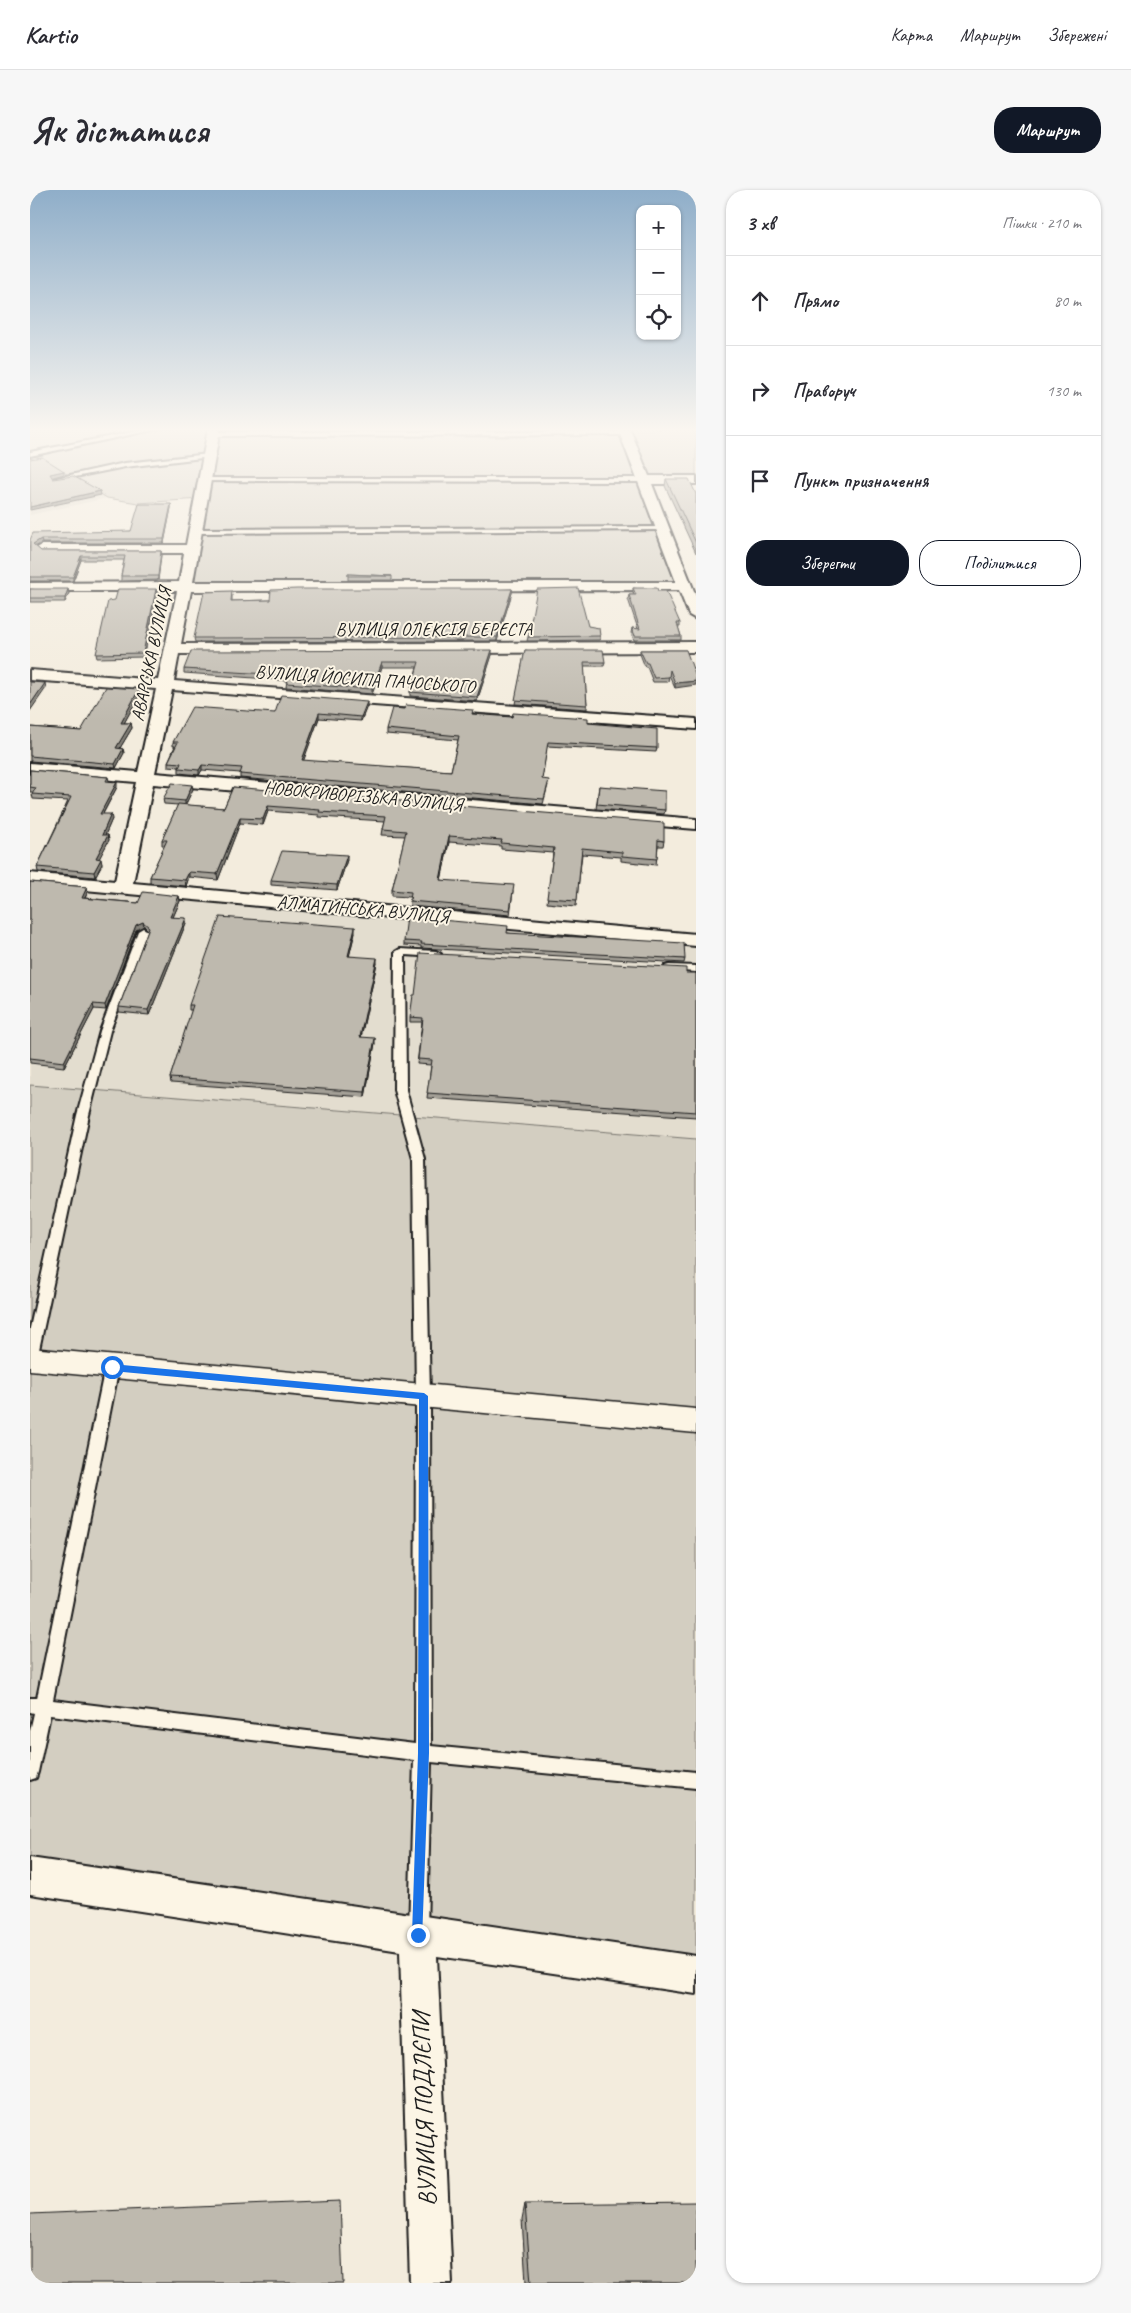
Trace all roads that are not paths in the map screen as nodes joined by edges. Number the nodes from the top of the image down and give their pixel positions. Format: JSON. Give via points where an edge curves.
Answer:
{"nodes":[{"id":1,"x":195,"y":527,"type":"edge"},
{"id":2,"x":661,"y":529,"type":"joint"},
{"id":3,"x":194,"y":531,"type":"junction"},
{"id":4,"x":42,"y":549,"type":"edge"},
{"id":5,"x":192,"y":549,"type":"junction"},
{"id":6,"x":685,"y":586,"type":"junction"},
{"id":7,"x":30,"y":587,"type":"edge"},
{"id":8,"x":185,"y":587,"type":"junction"},
{"id":9,"x":696,"y":615,"type":"edge"},
{"id":10,"x":696,"y":647,"type":"edge"},
{"id":11,"x":172,"y":649,"type":"junction"},
{"id":12,"x":30,"y":675,"type":"edge"},
{"id":13,"x":165,"y":684,"type":"junction"},
{"id":14,"x":696,"y":724,"type":"edge"},
{"id":15,"x":30,"y":768,"type":"edge"},
{"id":16,"x":146,"y":778,"type":"junction"},
{"id":17,"x":696,"y":824,"type":"edge"},
{"id":18,"x":30,"y":879,"type":"edge"},
{"id":19,"x":123,"y":887,"type":"junction"},
{"id":20,"x":143,"y":931,"type":"edge"},
{"id":21,"x":696,"y":940,"type":"edge"},
{"id":22,"x":450,"y":955,"type":"edge"},
{"id":23,"x":656,"y":967,"type":"edge"},
{"id":24,"x":696,"y":969,"type":"edge"},
{"id":25,"x":30,"y":1359,"type":"edge"},
{"id":26,"x":112,"y":1367,"type":"junction"},
{"id":27,"x":424,"y":1396,"type":"junction"},
{"id":28,"x":696,"y":1421,"type":"edge"},
{"id":29,"x":37,"y":1706,"type":"edge"},
{"id":30,"x":423,"y":1753,"type":"junction"},
{"id":31,"x":30,"y":1772,"type":"edge"},
{"id":32,"x":696,"y":1780,"type":"edge"},
{"id":33,"x":30,"y":1876,"type":"edge"},
{"id":34,"x":418,"y":1935,"type":"junction"},
{"id":35,"x":696,"y":1975,"type":"edge"},
{"id":36,"x":431,"y":2283,"type":"edge"}],
"edges":[{"from":1,"to":3,"type":"street","name":"АВАРСЬКА ВУЛИЦЯ"},
{"from":2,"to":3,"type":"lane"},
{"from":2,"to":6,"type":"street"},
{"from":3,"to":5,"type":"street","name":"АВАРСЬКА ВУЛИЦЯ"},
{"from":4,"to":5,"type":"street"},
{"from":5,"to":8,"type":"street","name":"АВАРСЬКА ВУЛИЦЯ"},
{"from":6,"to":8,"type":"street"},
{"from":6,"to":9,"type":"street"},
{"from":7,"to":8,"type":"street"},
{"from":8,"to":11,"type":"street","name":"АВАРСЬКА ВУЛИЦЯ"},
{"from":10,"to":11,"type":"street","name":"ВУЛИЦЯ ОЛЕКСІЯ БЕРЕСТА"},
{"from":11,"to":13,"type":"street","name":"АВАРСЬКА ВУЛИЦЯ"},
{"from":12,"to":13,"type":"street","name":"ВУЛИЦЯ ЙОСИПА ПАЧОСЬКОГО"},
{"from":13,"to":14,"type":"street","name":"ВУЛИЦЯ ЙОСИПА ПАЧОСЬКОГО"},
{"from":13,"to":16,"type":"street","name":"АВАРСЬКА ВУЛИЦЯ"},
{"from":15,"to":16,"type":"street","name":"НОВОКРИВОРІЗЬКА ВУЛИЦЯ"},
{"from":16,"to":17,"type":"street","name":"НОВОКРИВОРІЗЬКА ВУЛИЦЯ"},
{"from":16,"to":19,"type":"street","name":"АВАРСЬКА ВУЛИЦЯ"},
{"from":18,"to":19,"type":"street","name":"АЛМАТИНСЬКА ВУЛИЦЯ"},
{"from":19,"to":21,"type":"street","name":"АЛМАТИНСЬКА ВУЛИЦЯ"},
{"from":20,"to":25,"type":"lane","via":[[105,1031],[96,1065]]},
{"from":22,"to":27,"type":"lane","via":[[400,952],[400,1090],[419,1159]]},
{"from":23,"to":24,"type":"lane"},
{"from":25,"to":26,"type":"main road"},
{"from":26,"to":27,"type":"main road"},
{"from":26,"to":29,"type":"lane"},
{"from":27,"to":28,"type":"main road"},
{"from":27,"to":30,"type":"lane"},
{"from":29,"to":30,"type":"lane"},
{"from":29,"to":31,"type":"lane"},
{"from":30,"to":32,"type":"lane"},
{"from":30,"to":34,"type":"lane"},
{"from":33,"to":34,"type":"street"},
{"from":34,"to":35,"type":"street"},
{"from":34,"to":36,"type":"street","name":"ВУЛИЦЯ ПОДЛЄПИ"}]}
